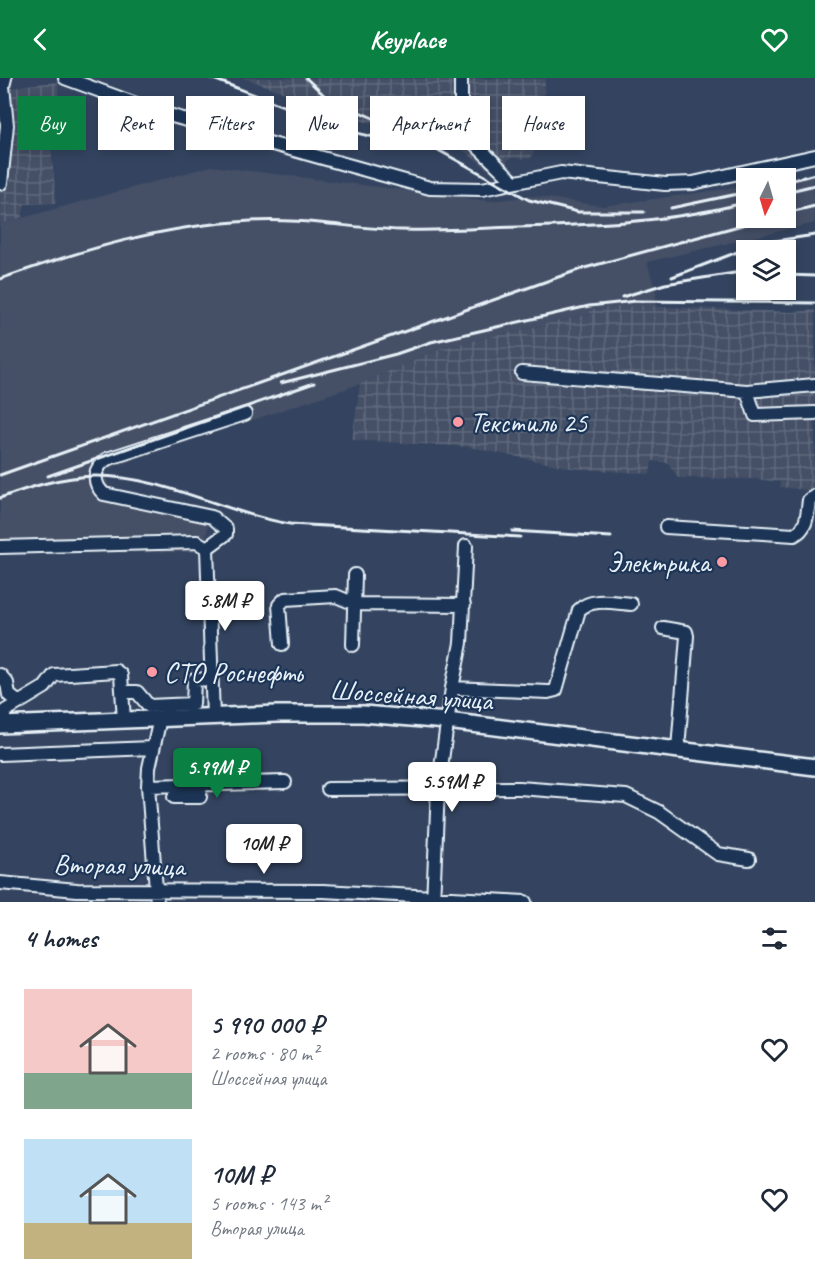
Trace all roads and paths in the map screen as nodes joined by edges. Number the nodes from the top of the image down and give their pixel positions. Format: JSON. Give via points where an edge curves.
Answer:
{"nodes":[{"id":1,"x":6,"y":78,"type":"edge"},
{"id":2,"x":66,"y":78,"type":"edge"},
{"id":3,"x":462,"y":78,"type":"edge"},
{"id":4,"x":815,"y":156,"type":"edge"},
{"id":5,"x":514,"y":182,"type":"junction"},
{"id":6,"x":1,"y":183,"type":"edge"},
{"id":7,"x":522,"y":373,"type":"dead end"},
{"id":8,"x":815,"y":385,"type":"edge"},
{"id":9,"x":747,"y":392,"type":"junction"},
{"id":10,"x":815,"y":413,"type":"edge"},
{"id":11,"x":245,"y":414,"type":"dead end"},
{"id":12,"x":815,"y":496,"type":"edge"},
{"id":13,"x":666,"y":527,"type":"dead end"},
{"id":14,"x":466,"y":546,"type":"dead end"},
{"id":15,"x":0,"y":547,"type":"edge"},
{"id":16,"x":207,"y":548,"type":"junction"},
{"id":17,"x":355,"y":575,"type":"dead end"},
{"id":18,"x":355,"y":604,"type":"junction"},
{"id":19,"x":631,"y":604,"type":"dead end"},
{"id":20,"x":464,"y":605,"type":"junction"},
{"id":21,"x":663,"y":628,"type":"dead end"},
{"id":22,"x":282,"y":644,"type":"dead end"},
{"id":23,"x":353,"y":645,"type":"dead end"},
{"id":24,"x":0,"y":675,"type":"edge"},
{"id":25,"x":211,"y":679,"type":"junction"},
{"id":26,"x":452,"y":688,"type":"junction"},
{"id":27,"x":123,"y":692,"type":"junction"},
{"id":28,"x":9,"y":698,"type":"edge"},
{"id":29,"x":213,"y":717,"type":"junction"},
{"id":30,"x":160,"y":718,"type":"junction"},
{"id":31,"x":124,"y":720,"type":"junction"},
{"id":32,"x":447,"y":721,"type":"junction"},
{"id":33,"x":1,"y":725,"type":"edge"},
{"id":34,"x":152,"y":748,"type":"junction"},
{"id":35,"x":678,"y":749,"type":"junction"},
{"id":36,"x":0,"y":754,"type":"edge"},
{"id":37,"x":815,"y":767,"type":"edge"},
{"id":38,"x":285,"y":782,"type":"dead end"},
{"id":39,"x":201,"y":784,"type":"junction"},
{"id":40,"x":148,"y":786,"type":"junction"},
{"id":41,"x":328,"y":789,"type":"dead end"},
{"id":42,"x":438,"y":789,"type":"junction"},
{"id":43,"x":174,"y":798,"type":"dead end"},
{"id":44,"x":749,"y":859,"type":"dead end"},
{"id":45,"x":0,"y":883,"type":"edge"},
{"id":46,"x":157,"y":897,"type":"edge"},
{"id":47,"x":433,"y":899,"type":"edge"},
{"id":48,"x":525,"y":902,"type":"edge"}],
"edges":[{"from":1,"to":6,"type":"street","via":[[3,86],[7,125]]},
{"from":2,"to":5,"type":"street","via":[[158,112],[430,188],[463,191]]},
{"from":3,"to":5,"type":"street","via":[[461,120],[472,141]]},
{"from":4,"to":5,"type":"street","via":[[693,183],[561,173]]},
{"from":7,"to":9,"type":"street"},
{"from":8,"to":9,"type":"street"},
{"from":9,"to":10,"type":"street","via":[[755,415]]},
{"from":11,"to":16,"type":"street","via":[[107,459],[96,470],[96,482],[104,494],[212,518],[222,524],[226,534]]},
{"from":12,"to":13,"type":"street","via":[[809,500],[806,523],[794,535]]},
{"from":14,"to":20,"type":"street"},
{"from":15,"to":16,"type":"street","via":[[197,542]]},
{"from":16,"to":25,"type":"street"},
{"from":17,"to":18,"type":"street"},
{"from":18,"to":20,"type":"street"},
{"from":18,"to":22,"type":"street","via":[[336,596],[281,601]]},
{"from":18,"to":23,"type":"street"},
{"from":19,"to":26,"type":"street","via":[[597,602],[579,610],[556,690]]},
{"from":20,"to":26,"type":"street"},
{"from":21,"to":35,"type":"street","via":[[686,632],[687,636]]},
{"from":24,"to":28,"type":"street","via":[[7,683]]},
{"from":25,"to":27,"type":"street","via":[[194,680],[193,704],[149,706],[137,692]]},
{"from":25,"to":29,"type":"street"},
{"from":26,"to":32,"type":"street"},
{"from":27,"to":28,"type":"street","via":[[122,675],[116,671],[60,674],[45,687]]},
{"from":27,"to":31,"type":"street"},
{"from":28,"to":33,"type":"street"},
{"from":29,"to":30,"type":"main road","name":"Шоссейная улица"},
{"from":29,"to":32,"type":"main road","name":"Шоссейная улица","via":[[327,713]]},
{"from":30,"to":31,"type":"main road","name":"Шоссейная улица"},
{"from":30,"to":34,"type":"street"},
{"from":31,"to":33,"type":"main road","name":"Шоссейная улица"},
{"from":32,"to":35,"type":"main road","name":"Шоссейная улица"},
{"from":32,"to":42,"type":"street"},
{"from":34,"to":36,"type":"street"},
{"from":34,"to":40,"type":"street"},
{"from":35,"to":37,"type":"main road","name":"Шоссейная улица"},
{"from":38,"to":39,"type":"street"},
{"from":39,"to":40,"type":"street"},
{"from":39,"to":43,"type":"street","via":[[200,797]]},
{"from":40,"to":46,"type":"street"},
{"from":41,"to":42,"type":"street"},
{"from":42,"to":44,"type":"street","via":[[519,788],[626,796],[659,812],[718,854]]},
{"from":42,"to":47,"type":"street"},
{"from":45,"to":46,"type":"street","name":"Вторая улица"},
{"from":46,"to":47,"type":"street","name":"Вторая улица","via":[[299,891]]},
{"from":47,"to":48,"type":"street","name":"Вторая улица"}]}
